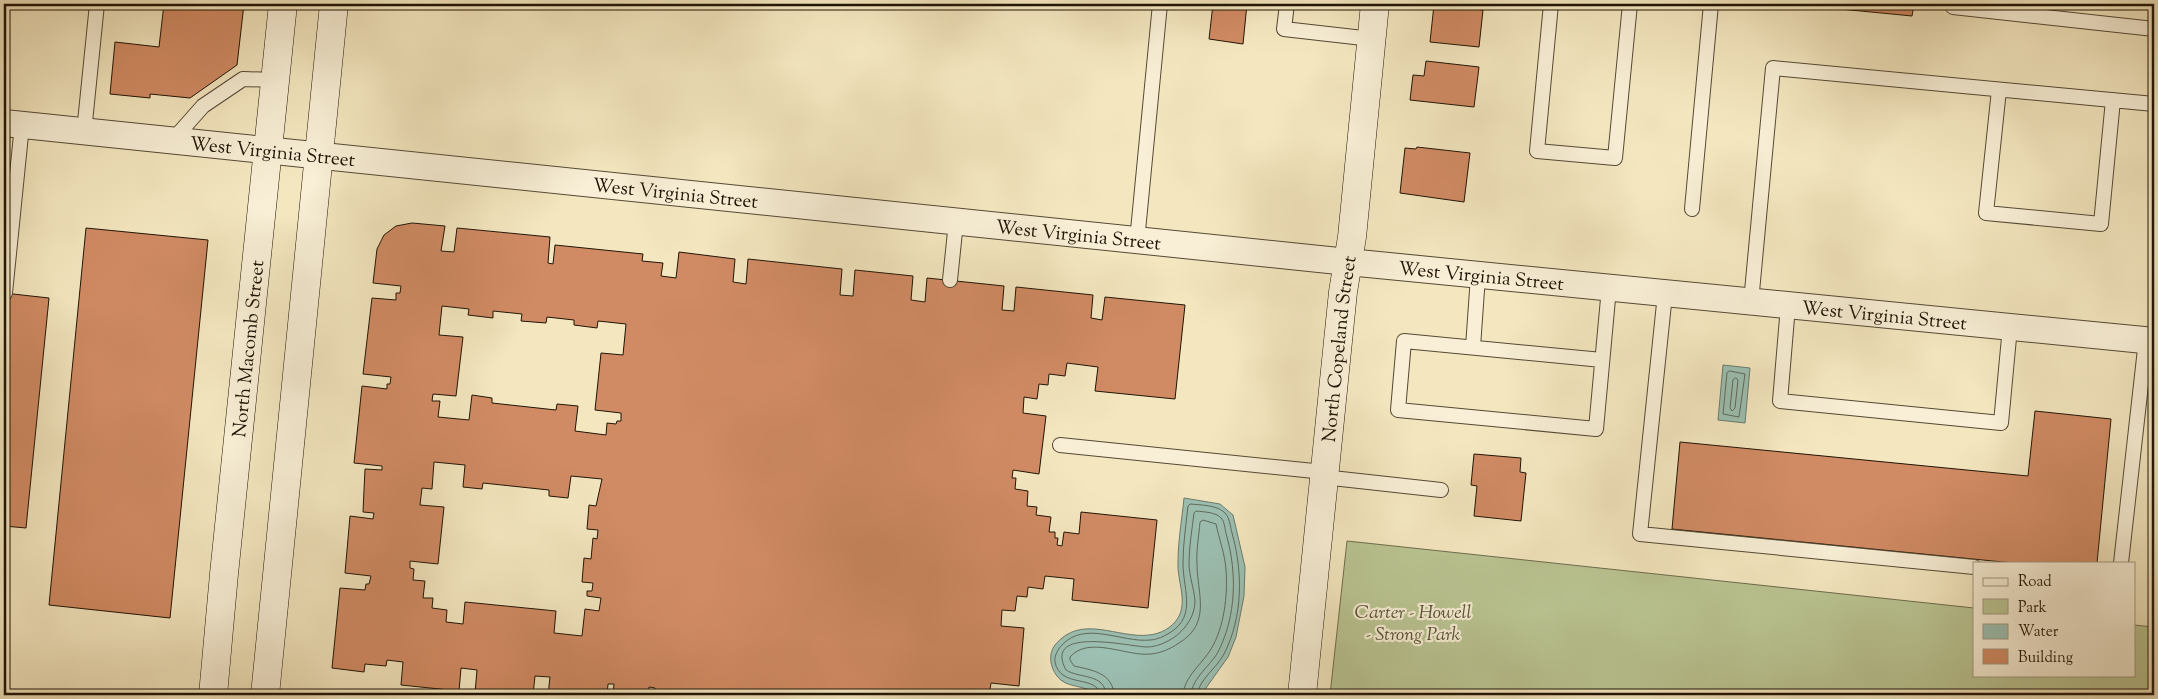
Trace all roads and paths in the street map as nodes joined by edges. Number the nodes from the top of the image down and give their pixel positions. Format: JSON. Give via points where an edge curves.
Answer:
{"nodes":[{"id":1,"x":97,"y":4,"type":"edge"},
{"id":2,"x":283,"y":4,"type":"edge"},
{"id":3,"x":334,"y":4,"type":"edge"},
{"id":4,"x":1160,"y":4,"type":"edge"},
{"id":5,"x":1287,"y":4,"type":"edge"},
{"id":6,"x":1375,"y":4,"type":"edge"},
{"id":7,"x":1551,"y":4,"type":"edge"},
{"id":8,"x":1630,"y":4,"type":"edge"},
{"id":9,"x":1711,"y":4,"type":"edge"},
{"id":10,"x":1953,"y":4,"type":"edge"},
{"id":11,"x":2046,"y":11,"type":"edge"},
{"id":12,"x":2154,"y":29,"type":"edge"},
{"id":13,"x":1372,"y":39,"type":"junction"},
{"id":14,"x":274,"y":80,"type":"junction"},
{"id":15,"x":1999,"y":90,"type":"junction"},
{"id":16,"x":2113,"y":100,"type":"junction"},
{"id":17,"x":2154,"y":104,"type":"edge"},
{"id":18,"x":13,"y":124,"type":"edge"},
{"id":19,"x":84,"y":132,"type":"junction"},
{"id":20,"x":172,"y":142,"type":"junction"},
{"id":21,"x":267,"y":151,"type":"junction"},
{"id":22,"x":319,"y":157,"type":"junction"},
{"id":23,"x":1692,"y":209,"type":"dead end"},
{"id":24,"x":956,"y":222,"type":"junction"},
{"id":25,"x":8,"y":230,"type":"edge"},
{"id":26,"x":1137,"y":241,"type":"junction"},
{"id":27,"x":1348,"y":262,"type":"junction"},
{"id":28,"x":1478,"y":276,"type":"junction"},
{"id":29,"x":950,"y":280,"type":"dead end"},
{"id":30,"x":1609,"y":288,"type":"junction"},
{"id":31,"x":5,"y":293,"type":"dead end"},
{"id":32,"x":1665,"y":294,"type":"junction"},
{"id":33,"x":1751,"y":302,"type":"junction"},
{"id":34,"x":1788,"y":306,"type":"junction"},
{"id":35,"x":2010,"y":327,"type":"junction"},
{"id":36,"x":2150,"y":340,"type":"edge"},
{"id":37,"x":1473,"y":347,"type":"junction"},
{"id":38,"x":1602,"y":360,"type":"junction"},
{"id":39,"x":1060,"y":445,"type":"dead end"},
{"id":40,"x":1324,"y":474,"type":"junction"},
{"id":41,"x":1441,"y":490,"type":"dead end"},
{"id":42,"x":2122,"y":562,"type":"edge"},
{"id":43,"x":1973,"y":567,"type":"edge"},
{"id":44,"x":213,"y":695,"type":"edge"},
{"id":45,"x":265,"y":695,"type":"edge"},
{"id":46,"x":1302,"y":695,"type":"edge"}],
"edges":[{"from":1,"to":19,"type":"lane"},
{"from":2,"to":14,"type":"main road","name":"North Macomb Street"},
{"from":3,"to":22,"type":"main road"},
{"from":4,"to":26,"type":"lane"},
{"from":5,"to":13,"type":"lane","via":[[1284,29]]},
{"from":6,"to":13,"type":"main road","name":"North Copeland Street"},
{"from":7,"to":8,"type":"lane","via":[[1537,151],[1615,158]]},
{"from":9,"to":23,"type":"lane"},
{"from":10,"to":11,"type":"lane","via":[[1952,7]]},
{"from":11,"to":12,"type":"lane"},
{"from":13,"to":27,"type":"main road","name":"North Copeland Street"},
{"from":14,"to":20,"type":"lane","via":[[243,79],[203,106]]},
{"from":14,"to":21,"type":"main road","name":"North Macomb Street"},
{"from":15,"to":16,"type":"lane"},
{"from":15,"to":16,"type":"lane","via":[[1986,213],[2101,224]]},
{"from":15,"to":33,"type":"lane","via":[[1773,68]]},
{"from":16,"to":17,"type":"lane"},
{"from":18,"to":19,"type":"street","name":"West Virginia Street"},
{"from":18,"to":25,"type":"lane"},
{"from":19,"to":20,"type":"street","name":"West Virginia Street"},
{"from":20,"to":21,"type":"street","name":"West Virginia Street"},
{"from":21,"to":22,"type":"street","name":"West Virginia Street"},
{"from":21,"to":44,"type":"main road","name":"North Macomb Street"},
{"from":22,"to":24,"type":"street","name":"West Virginia Street"},
{"from":22,"to":45,"type":"main road"},
{"from":24,"to":26,"type":"street","name":"West Virginia Street"},
{"from":24,"to":29,"type":"lane"},
{"from":25,"to":31,"type":"lane"},
{"from":26,"to":27,"type":"street","name":"West Virginia Street"},
{"from":27,"to":28,"type":"street","name":"West Virginia Street"},
{"from":27,"to":40,"type":"main road","name":"North Copeland Street"},
{"from":28,"to":30,"type":"street","name":"West Virginia Street"},
{"from":28,"to":37,"type":"lane"},
{"from":30,"to":32,"type":"street","name":"West Virginia Street"},
{"from":30,"to":38,"type":"lane"},
{"from":32,"to":33,"type":"street","name":"West Virginia Street"},
{"from":32,"to":43,"type":"lane","via":[[1640,534]]},
{"from":33,"to":34,"type":"street","name":"West Virginia Street"},
{"from":34,"to":35,"type":"street","name":"West Virginia Street"},
{"from":34,"to":35,"type":"lane","via":[[1780,401],[2001,423]]},
{"from":35,"to":36,"type":"street","name":"West Virginia Street"},
{"from":36,"to":42,"type":"lane"},
{"from":37,"to":38,"type":"lane"},
{"from":37,"to":38,"type":"lane","via":[[1404,341],[1398,410],[1596,429]]},
{"from":39,"to":40,"type":"lane"},
{"from":40,"to":41,"type":"lane"},
{"from":40,"to":46,"type":"main road","name":"North Copeland Street"}]}
